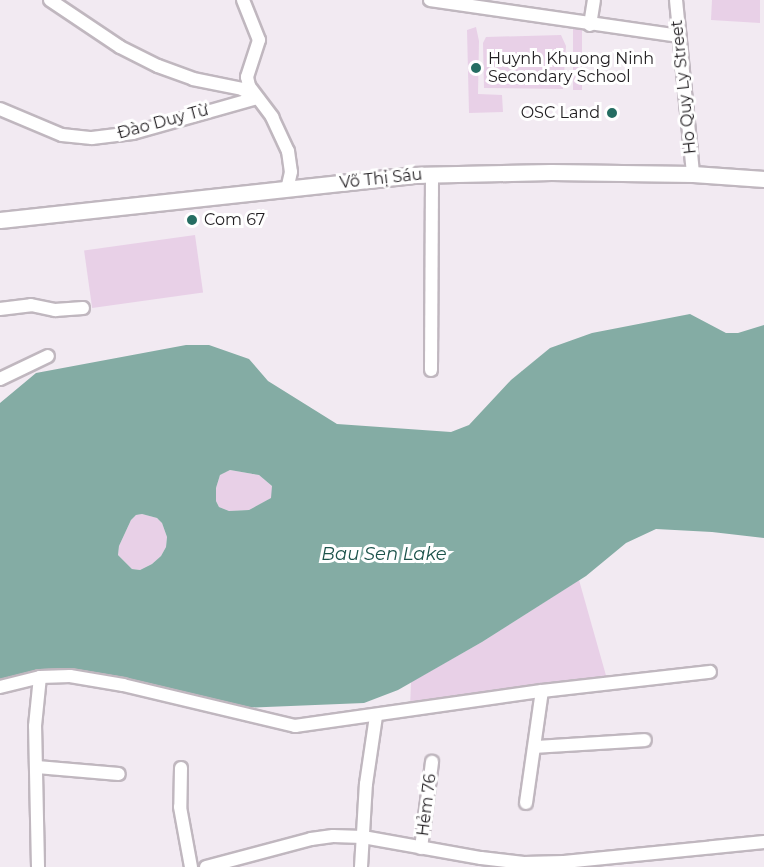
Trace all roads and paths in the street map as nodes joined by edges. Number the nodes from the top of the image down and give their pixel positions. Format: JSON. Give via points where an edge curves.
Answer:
{"nodes":[{"id":1,"x":50,"y":0,"type":"edge"},
{"id":2,"x":243,"y":0,"type":"edge"},
{"id":3,"x":430,"y":0,"type":"edge"},
{"id":4,"x":594,"y":0,"type":"edge"},
{"id":5,"x":676,"y":0,"type":"edge"},
{"id":6,"x":590,"y":25,"type":"junction"},
{"id":7,"x":679,"y":36,"type":"junction"},
{"id":8,"x":257,"y":98,"type":"junction"},
{"id":9,"x":0,"y":109,"type":"edge"},
{"id":10,"x":432,"y":174,"type":"junction"},
{"id":11,"x":693,"y":174,"type":"junction"},
{"id":12,"x":764,"y":179,"type":"edge"},
{"id":13,"x":287,"y":190,"type":"junction"},
{"id":14,"x":0,"y":220,"type":"edge"},
{"id":15,"x":83,"y":308,"type":"dead end"},
{"id":16,"x":0,"y":309,"type":"edge"},
{"id":17,"x":48,"y":356,"type":"dead end"},
{"id":18,"x":431,"y":370,"type":"dead end"},
{"id":19,"x":0,"y":379,"type":"edge"},
{"id":20,"x":710,"y":672,"type":"dead end"},
{"id":21,"x":40,"y":677,"type":"junction"},
{"id":22,"x":0,"y":687,"type":"edge"},
{"id":23,"x":542,"y":692,"type":"junction"},
{"id":24,"x":376,"y":716,"type":"junction"},
{"id":25,"x":645,"y":740,"type":"dead end"},
{"id":26,"x":535,"y":747,"type":"junction"},
{"id":27,"x":432,"y":762,"type":"dead end"},
{"id":28,"x":37,"y":767,"type":"junction"},
{"id":29,"x":181,"y":768,"type":"dead end"},
{"id":30,"x":119,"y":774,"type":"dead end"},
{"id":31,"x":526,"y":803,"type":"dead end"},
{"id":32,"x":363,"y":837,"type":"junction"},
{"id":33,"x":764,"y":842,"type":"edge"},
{"id":34,"x":421,"y":848,"type":"junction"},
{"id":35,"x":38,"y":867,"type":"edge"},
{"id":36,"x":191,"y":867,"type":"edge"},
{"id":37,"x":206,"y":867,"type":"edge"},
{"id":38,"x":361,"y":867,"type":"edge"}],
"edges":[{"from":1,"to":8,"type":"street","via":[[120,47],[158,66],[193,80],[242,89]]},
{"from":2,"to":8,"type":"street","via":[[259,40],[247,77]]},
{"from":3,"to":6,"type":"street"},
{"from":4,"to":6,"type":"street"},
{"from":5,"to":7,"type":"street","name":"Ho Quy Ly Street"},
{"from":6,"to":7,"type":"street"},
{"from":7,"to":11,"type":"street","name":"Ho Quy Ly Street"},
{"from":8,"to":9,"type":"street","name":"Đào Duy Từ","via":[[133,133],[92,138],[62,135]]},
{"from":8,"to":13,"type":"street","via":[[272,117],[288,151],[291,172]]},
{"from":10,"to":11,"type":"main road","name":"Võ Thị Sáu"},
{"from":10,"to":13,"type":"main road","name":"Võ Thị Sáu"},
{"from":10,"to":18,"type":"street"},
{"from":11,"to":12,"type":"main road","name":"Võ Thị Sáu"},
{"from":13,"to":14,"type":"main road","name":"Võ Thị Sáu"},
{"from":15,"to":16,"type":"street","via":[[55,310],[31,305]]},
{"from":17,"to":19,"type":"street"},
{"from":20,"to":23,"type":"street"},
{"from":21,"to":22,"type":"street"},
{"from":21,"to":24,"type":"street","via":[[70,676],[123,685],[295,726]]},
{"from":21,"to":28,"type":"street","via":[[35,726]]},
{"from":23,"to":24,"type":"street"},
{"from":23,"to":26,"type":"street"},
{"from":24,"to":32,"type":"street"},
{"from":25,"to":26,"type":"street"},
{"from":26,"to":31,"type":"street"},
{"from":27,"to":34,"type":"street","name":"Hẻm 76"},
{"from":28,"to":30,"type":"street"},
{"from":28,"to":35,"type":"street"},
{"from":29,"to":36,"type":"street","via":[[180,807]]},
{"from":32,"to":34,"type":"street"},
{"from":32,"to":37,"type":"street","via":[[311,839]]},
{"from":32,"to":38,"type":"street"},
{"from":33,"to":34,"type":"street","via":[[544,863]]}]}
